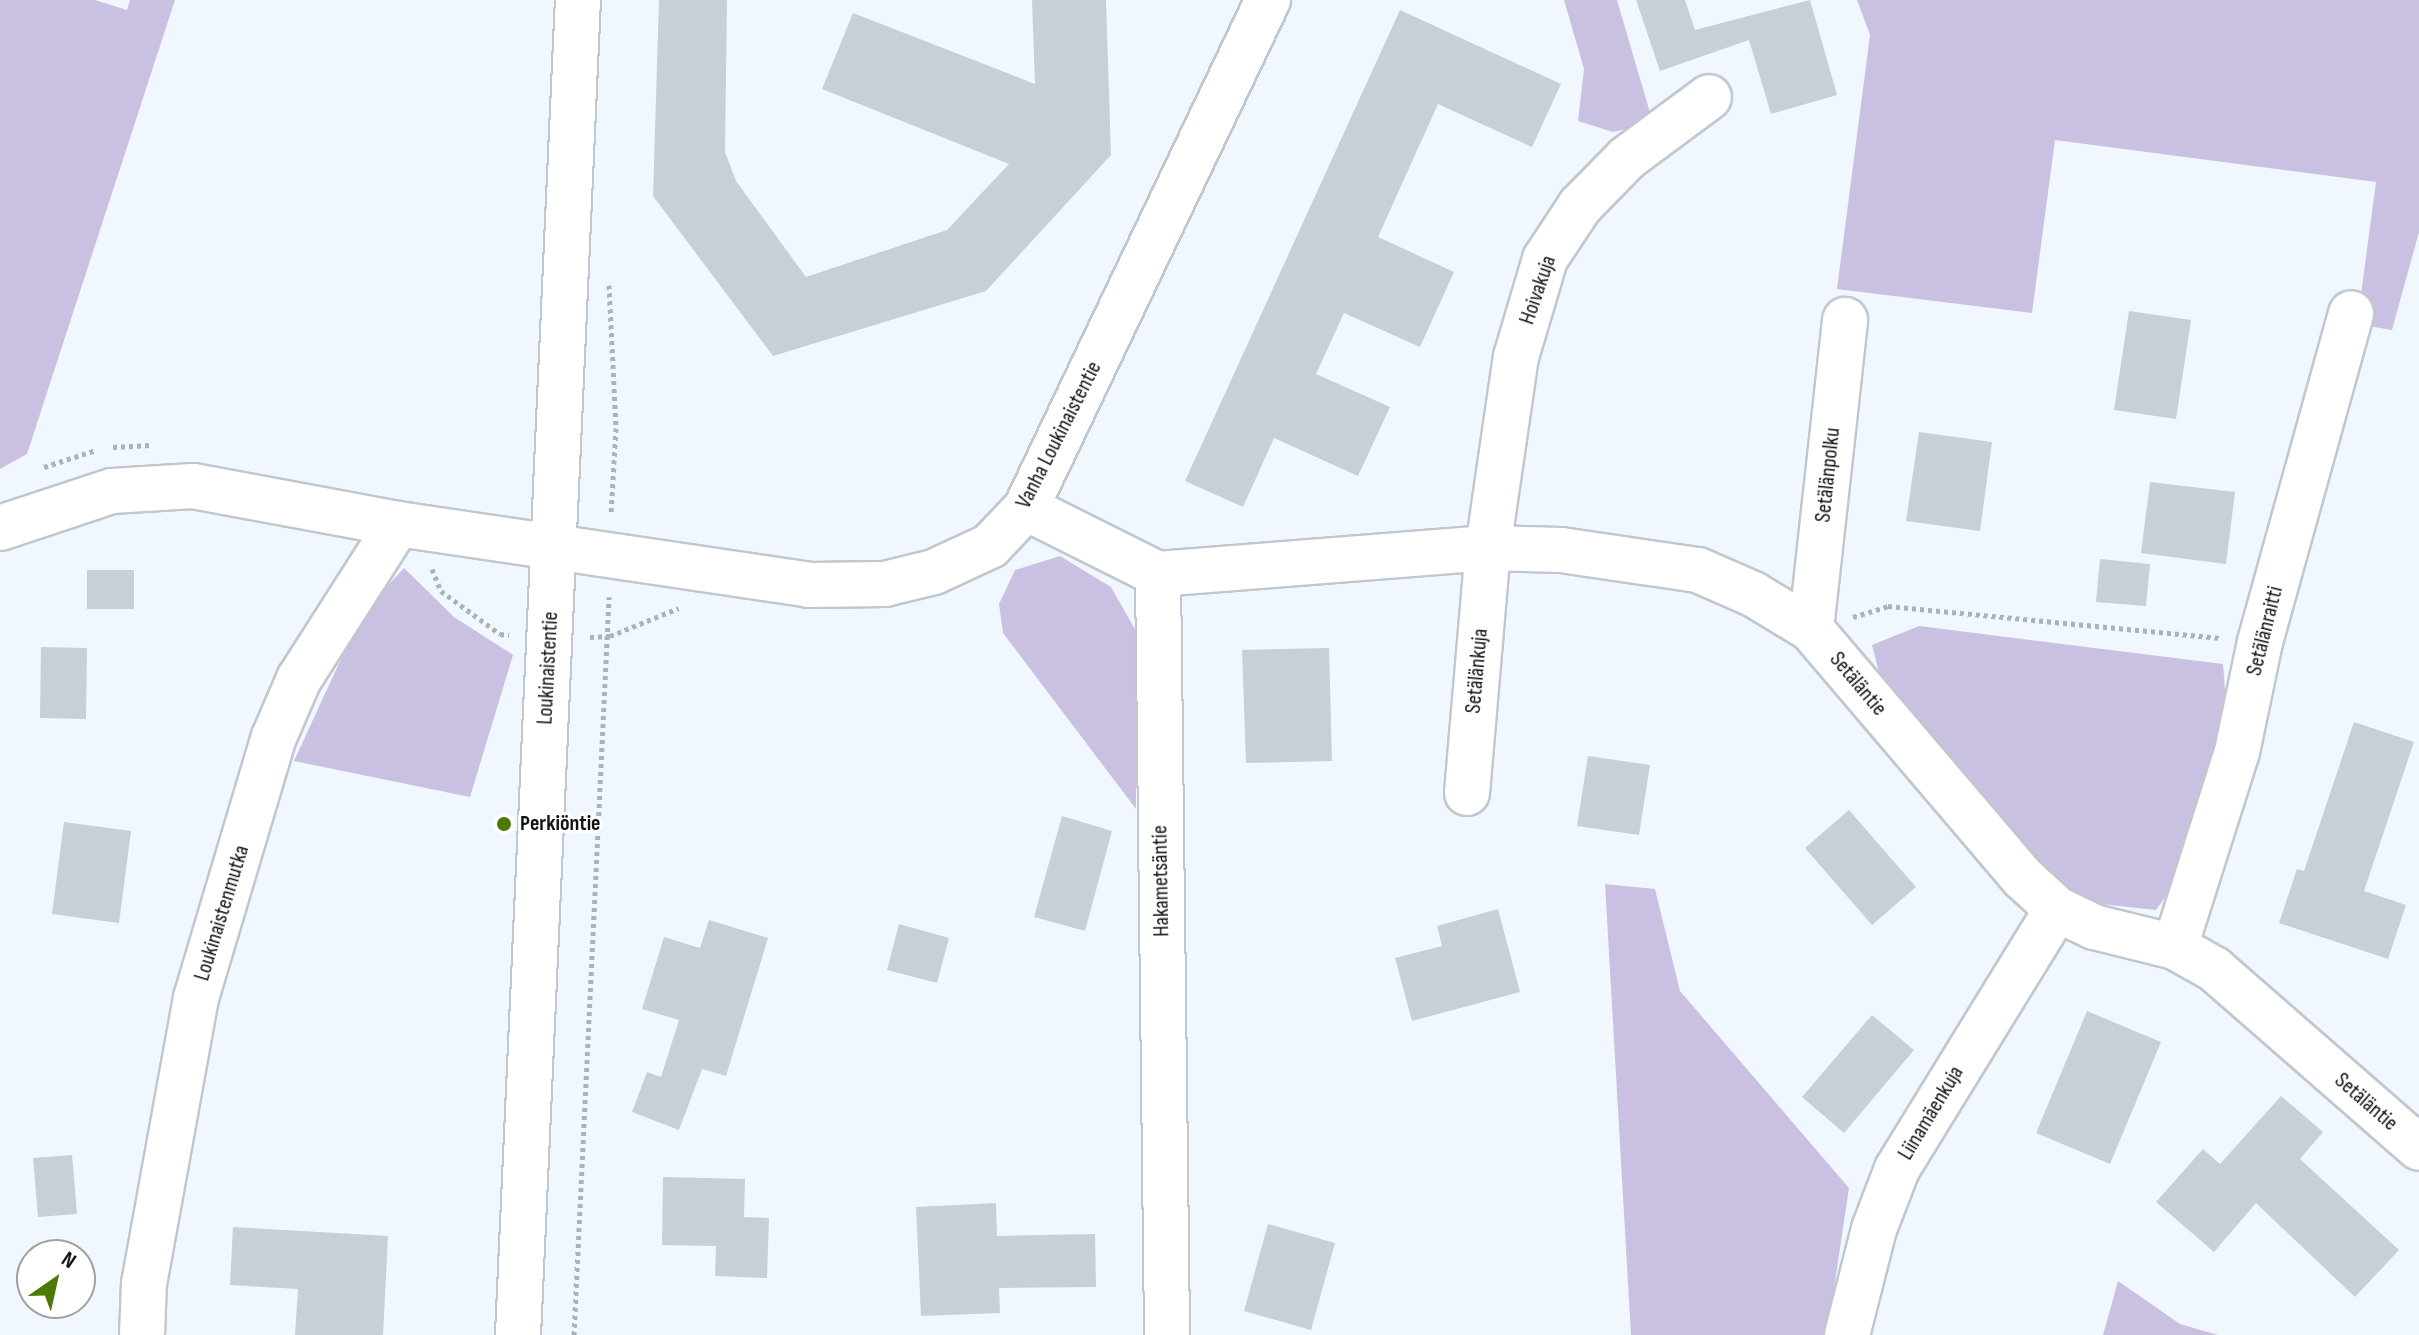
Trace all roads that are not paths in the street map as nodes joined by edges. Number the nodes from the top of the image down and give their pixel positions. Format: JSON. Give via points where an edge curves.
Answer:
{"nodes":[{"id":1,"x":578,"y":0,"type":"edge"},
{"id":2,"x":1268,"y":0,"type":"edge"},
{"id":3,"x":1709,"y":97,"type":"dead end"},
{"id":4,"x":2351,"y":313,"type":"dead end"},
{"id":5,"x":1845,"y":320,"type":"dead end"},
{"id":6,"x":1026,"y":508,"type":"junction"},
{"id":7,"x":398,"y":524,"type":"junction"},
{"id":8,"x":0,"y":528,"type":"edge"},
{"id":9,"x":554,"y":547,"type":"junction"},
{"id":10,"x":1488,"y":548,"type":"junction"},
{"id":11,"x":1158,"y":574,"type":"junction"},
{"id":12,"x":1811,"y":629,"type":"junction"},
{"id":13,"x":1467,"y":793,"type":"dead end"},
{"id":14,"x":2057,"y":909,"type":"junction"},
{"id":15,"x":2175,"y":947,"type":"junction"},
{"id":16,"x":2419,"y":1148,"type":"edge"},
{"id":17,"x":142,"y":1335,"type":"edge"},
{"id":18,"x":518,"y":1335,"type":"edge"},
{"id":19,"x":1167,"y":1335,"type":"edge"},
{"id":20,"x":1847,"y":1335,"type":"edge"}],
"edges":[{"from":1,"to":9,"type":"street","name":"Loukinaistentie"},
{"from":2,"to":6,"type":"street","name":"Vanha Loukinaistentie"},
{"from":3,"to":10,"type":"street","name":"Hoivakuja","via":[[1627,158],[1580,206],[1545,259],[1516,357]]},
{"from":4,"to":15,"type":"street","name":"Setälänraitti","via":[[2260,642],[2233,767]]},
{"from":5,"to":12,"type":"street","name":"Setälänpolku"},
{"from":6,"to":9,"type":"street","name":"Vanha Loukinaistentie","via":[[990,546],[934,572],[885,584],[809,585]]},
{"from":6,"to":11,"type":"street"},
{"from":7,"to":8,"type":"street","via":[[193,486],[153,486],[79,500]]},
{"from":7,"to":9,"type":"street"},
{"from":7,"to":17,"type":"street","name":"Loukinaistenmutka","via":[[299,679],[274,737],[196,998],[144,1284]]},
{"from":9,"to":18,"type":"street","name":"Loukinaistentie"},
{"from":10,"to":11,"type":"street","name":"Setäläntie"},
{"from":10,"to":12,"type":"street","name":"Setäläntie","via":[[1644,558],[1698,570],[1753,594]]},
{"from":10,"to":13,"type":"street","name":"Setälänkuja"},
{"from":11,"to":19,"type":"street","name":"Hakametsäntie"},
{"from":12,"to":14,"type":"street","name":"Setäläntie","via":[[2023,878]]},
{"from":14,"to":15,"type":"street","name":"Setäläntie","via":[[2094,927]]},
{"from":14,"to":20,"type":"street","name":"Liinamäenkuja","via":[[1897,1169],[1874,1229]]},
{"from":15,"to":16,"type":"street","name":"Setäläntie","via":[[2214,969]]}]}
